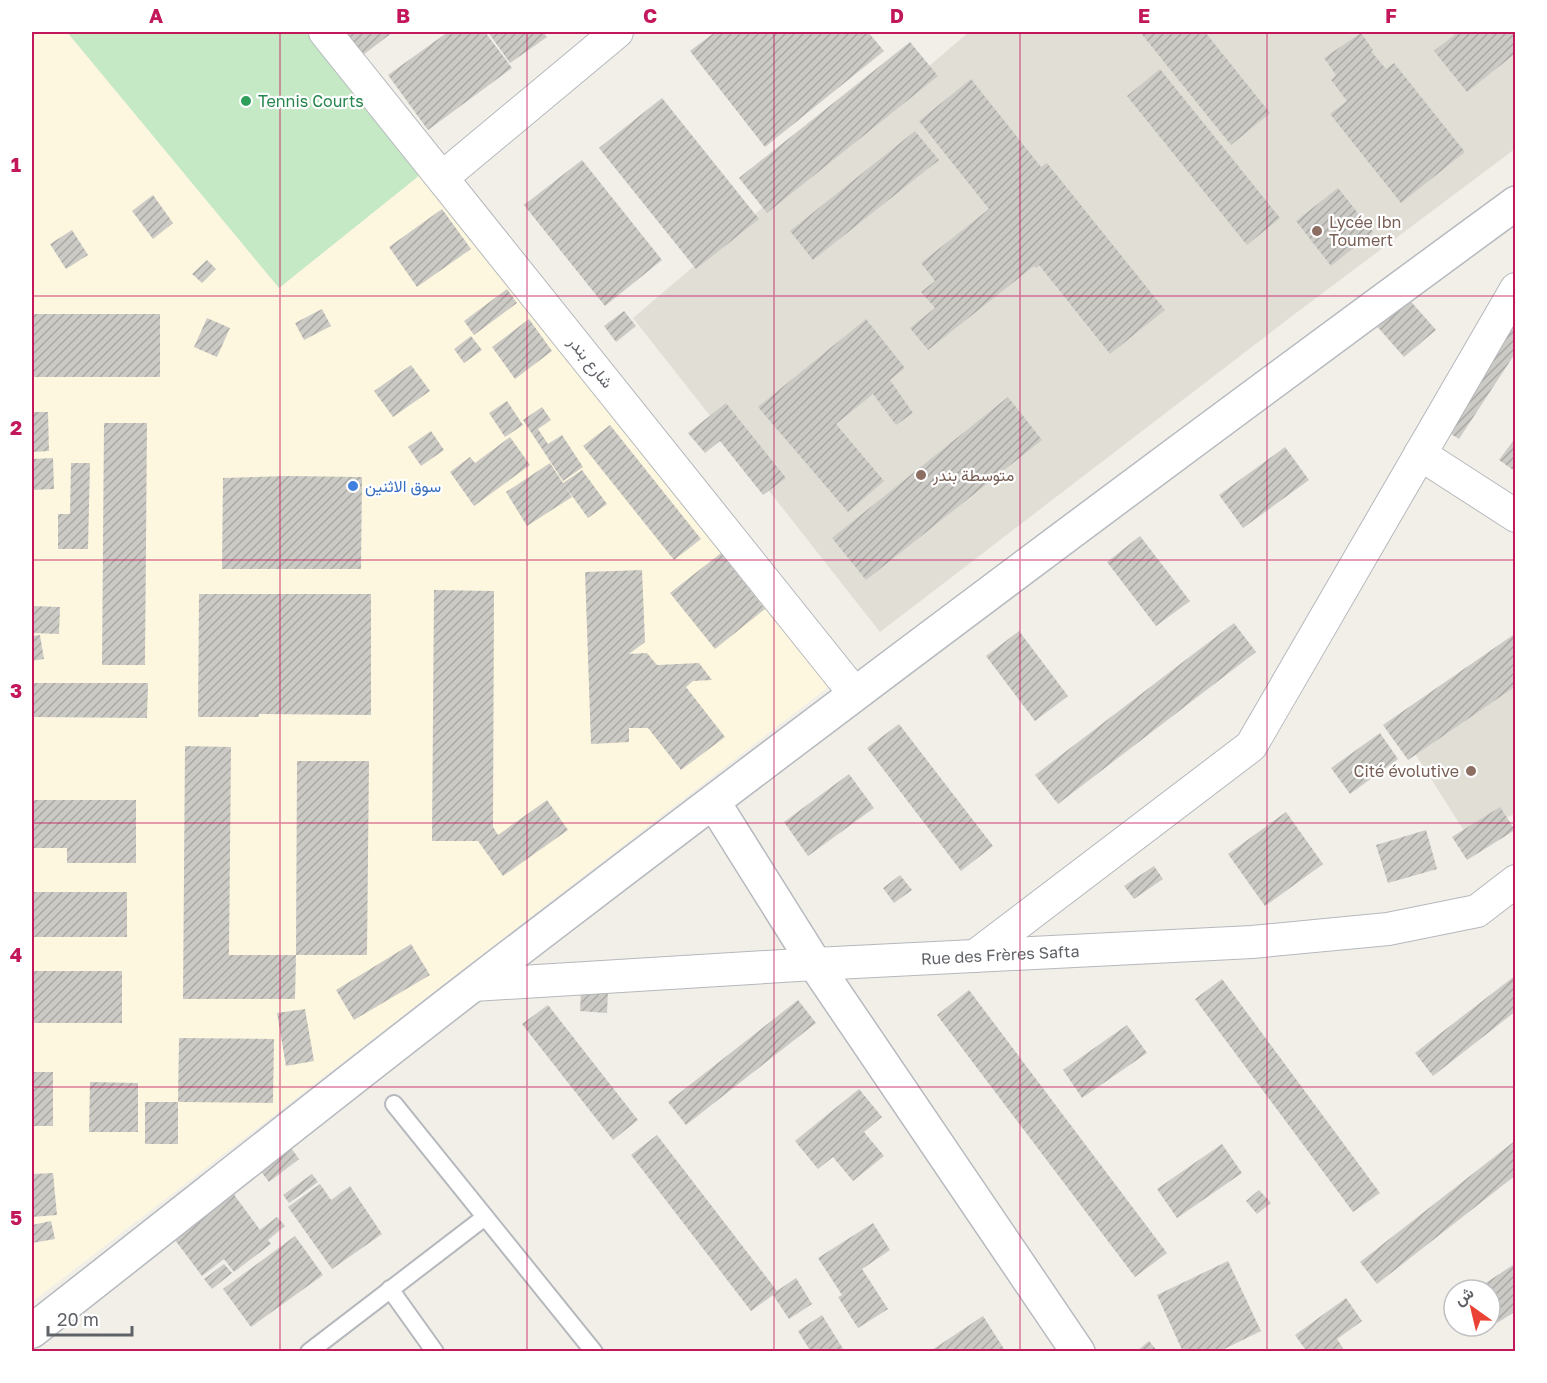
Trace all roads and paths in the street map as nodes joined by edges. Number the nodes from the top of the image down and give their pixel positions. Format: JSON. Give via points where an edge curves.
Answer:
{"nodes":[{"id":1,"x":325,"y":32,"type":"edge"},
{"id":2,"x":617,"y":32,"type":"edge"},
{"id":3,"x":584,"y":42,"type":"edge"},
{"id":4,"x":443,"y":177,"type":"junction"},
{"id":5,"x":1515,"y":203,"type":"edge"},
{"id":6,"x":1515,"y":289,"type":"edge"},
{"id":7,"x":1420,"y":454,"type":"junction"},
{"id":8,"x":1515,"y":516,"type":"edge"},
{"id":9,"x":855,"y":694,"type":"junction"},
{"id":10,"x":714,"y":803,"type":"junction"},
{"id":11,"x":1515,"y":881,"type":"edge"},
{"id":12,"x":975,"y":956,"type":"junction"},
{"id":13,"x":814,"y":964,"type":"junction"},
{"id":14,"x":473,"y":985,"type":"junction"},
{"id":15,"x":394,"y":1104,"type":"dead end"},
{"id":16,"x":485,"y":1217,"type":"junction"},
{"id":17,"x":390,"y":1289,"type":"junction"},
{"id":18,"x":32,"y":1331,"type":"edge"},
{"id":19,"x":309,"y":1352,"type":"edge"},
{"id":20,"x":435,"y":1352,"type":"edge"},
{"id":21,"x":594,"y":1352,"type":"edge"},
{"id":22,"x":1078,"y":1352,"type":"edge"}],
"edges":[{"from":1,"to":4,"type":"street","name":"شارع بندر"},
{"from":2,"to":3,"type":"street"},
{"from":3,"to":4,"type":"street"},
{"from":4,"to":9,"type":"street","name":"شارع بندر"},
{"from":5,"to":9,"type":"main road"},
{"from":6,"to":7,"type":"street"},
{"from":7,"to":8,"type":"street"},
{"from":7,"to":12,"type":"street","via":[[1251,746]]},
{"from":9,"to":10,"type":"main road"},
{"from":10,"to":13,"type":"main road"},
{"from":10,"to":14,"type":"main road"},
{"from":11,"to":12,"type":"street","name":"Rue des Frères Safta","via":[[1477,911],[1388,929],[1252,942]]},
{"from":12,"to":13,"type":"street","name":"Rue des Frères Safta"},
{"from":13,"to":14,"type":"street","name":"Rue des Frères Safta"},
{"from":13,"to":22,"type":"main road"},
{"from":14,"to":18,"type":"main road"},
{"from":15,"to":16,"type":"lane"},
{"from":16,"to":17,"type":"lane"},
{"from":16,"to":21,"type":"lane"},
{"from":17,"to":19,"type":"lane"},
{"from":17,"to":20,"type":"lane"}]}
